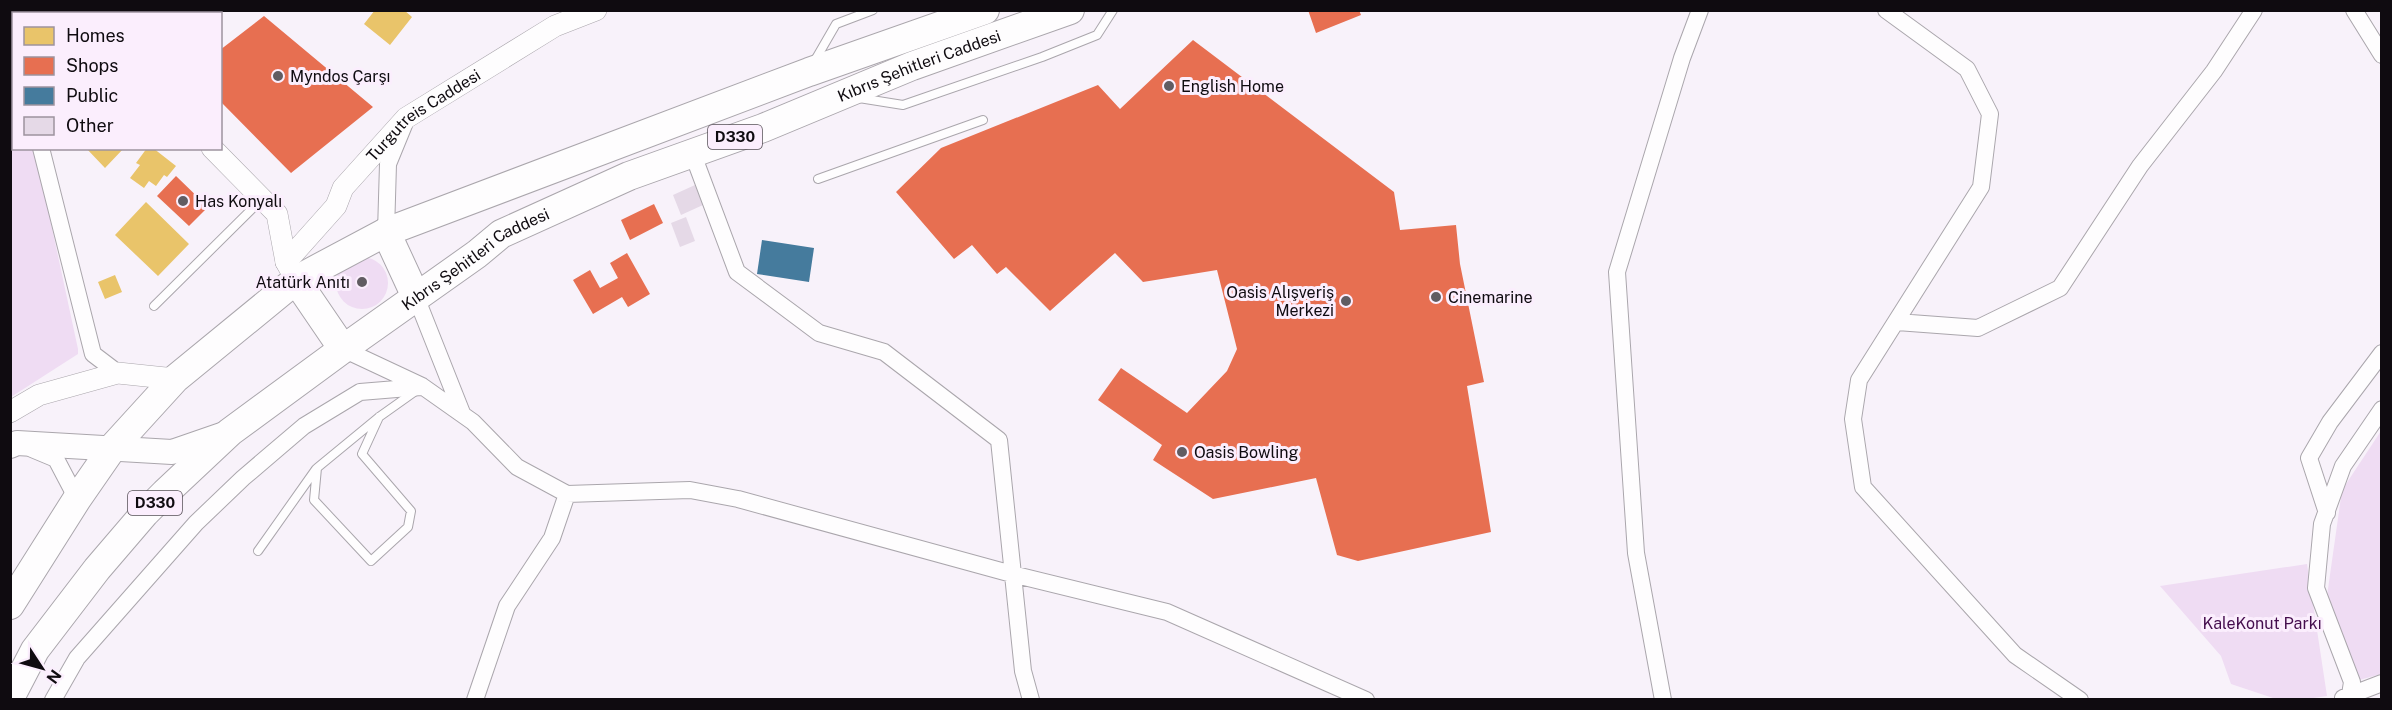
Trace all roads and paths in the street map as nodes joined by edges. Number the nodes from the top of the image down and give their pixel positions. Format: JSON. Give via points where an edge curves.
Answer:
{"nodes":[{"id":1,"x":597,"y":10,"type":"edge"},
{"id":2,"x":873,"y":10,"type":"edge"},
{"id":3,"x":985,"y":10,"type":"edge"},
{"id":4,"x":1070,"y":10,"type":"edge"},
{"id":5,"x":1113,"y":10,"type":"edge"},
{"id":6,"x":1700,"y":10,"type":"edge"},
{"id":7,"x":1886,"y":10,"type":"edge"},
{"id":8,"x":2254,"y":10,"type":"edge"},
{"id":9,"x":2354,"y":10,"type":"edge"},
{"id":10,"x":553,"y":18,"type":"edge"},
{"id":11,"x":2382,"y":55,"type":"edge"},
{"id":12,"x":808,"y":72,"type":"junction"},
{"id":13,"x":840,"y":95,"type":"junction"},
{"id":14,"x":406,"y":118,"type":"junction"},
{"id":15,"x":983,"y":120,"type":"dead end"},
{"id":16,"x":42,"y":150,"type":"edge"},
{"id":17,"x":214,"y":150,"type":"edge"},
{"id":18,"x":692,"y":152,"type":"junction"},
{"id":19,"x":818,"y":179,"type":"dead end"},
{"id":20,"x":262,"y":199,"type":"junction"},
{"id":21,"x":386,"y":232,"type":"junction"},
{"id":22,"x":291,"y":271,"type":"junction"},
{"id":23,"x":416,"y":297,"type":"junction"},
{"id":24,"x":154,"y":306,"type":"dead end"},
{"id":25,"x":1897,"y":322,"type":"junction"},
{"id":26,"x":343,"y":349,"type":"junction"},
{"id":27,"x":2382,"y":353,"type":"edge"},
{"id":28,"x":118,"y":373,"type":"junction"},
{"id":29,"x":175,"y":379,"type":"junction"},
{"id":30,"x":422,"y":386,"type":"junction"},
{"id":31,"x":2382,"y":409,"type":"edge"},
{"id":32,"x":10,"y":412,"type":"edge"},
{"id":33,"x":462,"y":413,"type":"junction"},
{"id":34,"x":379,"y":417,"type":"junction"},
{"id":35,"x":230,"y":432,"type":"junction"},
{"id":36,"x":14,"y":445,"type":"edge"},
{"id":37,"x":113,"y":447,"type":"junction"},
{"id":38,"x":316,"y":468,"type":"junction"},
{"id":39,"x":567,"y":494,"type":"junction"},
{"id":40,"x":77,"y":499,"type":"junction"},
{"id":41,"x":2326,"y":513,"type":"junction"},
{"id":42,"x":258,"y":551,"type":"dead end"},
{"id":43,"x":1012,"y":574,"type":"junction"},
{"id":44,"x":10,"y":605,"type":"edge"},
{"id":45,"x":2382,"y":683,"type":"edge"},
{"id":46,"x":2345,"y":697,"type":"edge"},
{"id":47,"x":10,"y":698,"type":"edge"},
{"id":48,"x":53,"y":699,"type":"edge"},
{"id":49,"x":475,"y":699,"type":"edge"},
{"id":50,"x":1031,"y":699,"type":"edge"},
{"id":51,"x":1366,"y":699,"type":"edge"},
{"id":52,"x":1663,"y":699,"type":"edge"},
{"id":53,"x":2080,"y":699,"type":"edge"}],
"edges":[{"from":1,"to":10,"type":"street","name":"Turgutreis Caddesi"},
{"from":2,"to":12,"type":"lane","via":[[836,24]]},
{"from":3,"to":12,"type":"highway","name":"Kıbrıs Şehitleri Caddesi","number":"D330"},
{"from":4,"to":13,"type":"highway","name":"Kıbrıs Şehitleri Caddesi","number":"D330"},
{"from":5,"to":13,"type":"lane","via":[[1097,35],[903,105]]},
{"from":6,"to":52,"type":"street","via":[[1617,272],[1636,553]]},
{"from":7,"to":25,"type":"street","via":[[1967,69],[1989,114],[1981,187]]},
{"from":8,"to":25,"type":"street","via":[[2214,71],[2140,166],[2060,288],[1978,328]]},
{"from":9,"to":11,"type":"street"},
{"from":10,"to":14,"type":"street","name":"Turgutreis Caddesi"},
{"from":12,"to":21,"type":"highway","name":"Kıbrıs Şehitleri Caddesi","number":"D330"},
{"from":13,"to":18,"type":"highway","name":"Kıbrıs Şehitleri Caddesi","number":"D330","via":[[763,128]]},
{"from":14,"to":21,"type":"street","via":[[388,164]]},
{"from":14,"to":22,"type":"street","name":"Turgutreis Caddesi","via":[[343,189],[336,206]]},
{"from":15,"to":19,"type":"lane"},
{"from":16,"to":28,"type":"street","via":[[93,354]]},
{"from":17,"to":20,"type":"street"},
{"from":18,"to":23,"type":"highway","name":"Kıbrıs Şehitleri Caddesi","number":"D330","via":[[501,234]]},
{"from":18,"to":43,"type":"street","via":[[737,272],[819,333],[885,352],[999,440]]},
{"from":20,"to":22,"type":"street","via":[[277,214]]},
{"from":20,"to":24,"type":"lane"},
{"from":21,"to":22,"type":"highway","name":"Kıbrıs Şehitleri Caddesi","number":"D330"},
{"from":21,"to":23,"type":"highway"},
{"from":22,"to":26,"type":"highway"},
{"from":22,"to":29,"type":"highway","name":"Kıbrıs Şehitleri Caddesi","number":"D330"},
{"from":23,"to":26,"type":"highway","name":"Kıbrıs Şehitleri Caddesi","number":"D330"},
{"from":23,"to":33,"type":"street"},
{"from":25,"to":53,"type":"street","via":[[1859,380],[1853,419],[1863,487],[2015,655]]},
{"from":26,"to":30,"type":"street"},
{"from":26,"to":35,"type":"highway","name":"Kıbrıs Şehitleri Caddesi","number":"D330"},
{"from":27,"to":41,"type":"street","via":[[2330,422],[2309,458]]},
{"from":28,"to":29,"type":"street"},
{"from":28,"to":32,"type":"street","via":[[39,395]]},
{"from":29,"to":37,"type":"highway","name":"Kıbrıs Şehitleri Caddesi","number":"D330"},
{"from":30,"to":33,"type":"street"},
{"from":30,"to":34,"type":"lane"},
{"from":30,"to":48,"type":"street","via":[[360,392],[304,426],[260,463],[196,523],[77,658]]},
{"from":31,"to":41,"type":"street","via":[[2343,466]]},
{"from":33,"to":39,"type":"street","via":[[517,467]]},
{"from":34,"to":38,"type":"lane"},
{"from":34,"to":38,"type":"lane","via":[[362,454],[411,511],[408,527],[371,561],[314,500]]},
{"from":35,"to":37,"type":"main road","via":[[172,452]]},
{"from":35,"to":47,"type":"highway","name":"Kıbrıs Şehitleri Caddesi","number":"D330","via":[[144,513],[97,569],[35,650]]},
{"from":36,"to":37,"type":"main road"},
{"from":36,"to":40,"type":"street","via":[[56,459]]},
{"from":37,"to":40,"type":"highway","name":"Kıbrıs Şehitleri Caddesi","number":"D330"},
{"from":38,"to":42,"type":"lane"},
{"from":39,"to":43,"type":"street","via":[[690,490],[749,502]]},
{"from":39,"to":49,"type":"street","via":[[552,538],[507,606]]},
{"from":40,"to":44,"type":"highway","name":"Kıbrıs Şehitleri Caddesi","number":"D330"},
{"from":41,"to":46,"type":"street","via":[[2316,588],[2352,682]]},
{"from":43,"to":50,"type":"street","via":[[1023,671]]},
{"from":43,"to":51,"type":"street","via":[[1167,612]]},
{"from":45,"to":46,"type":"street"}]}
